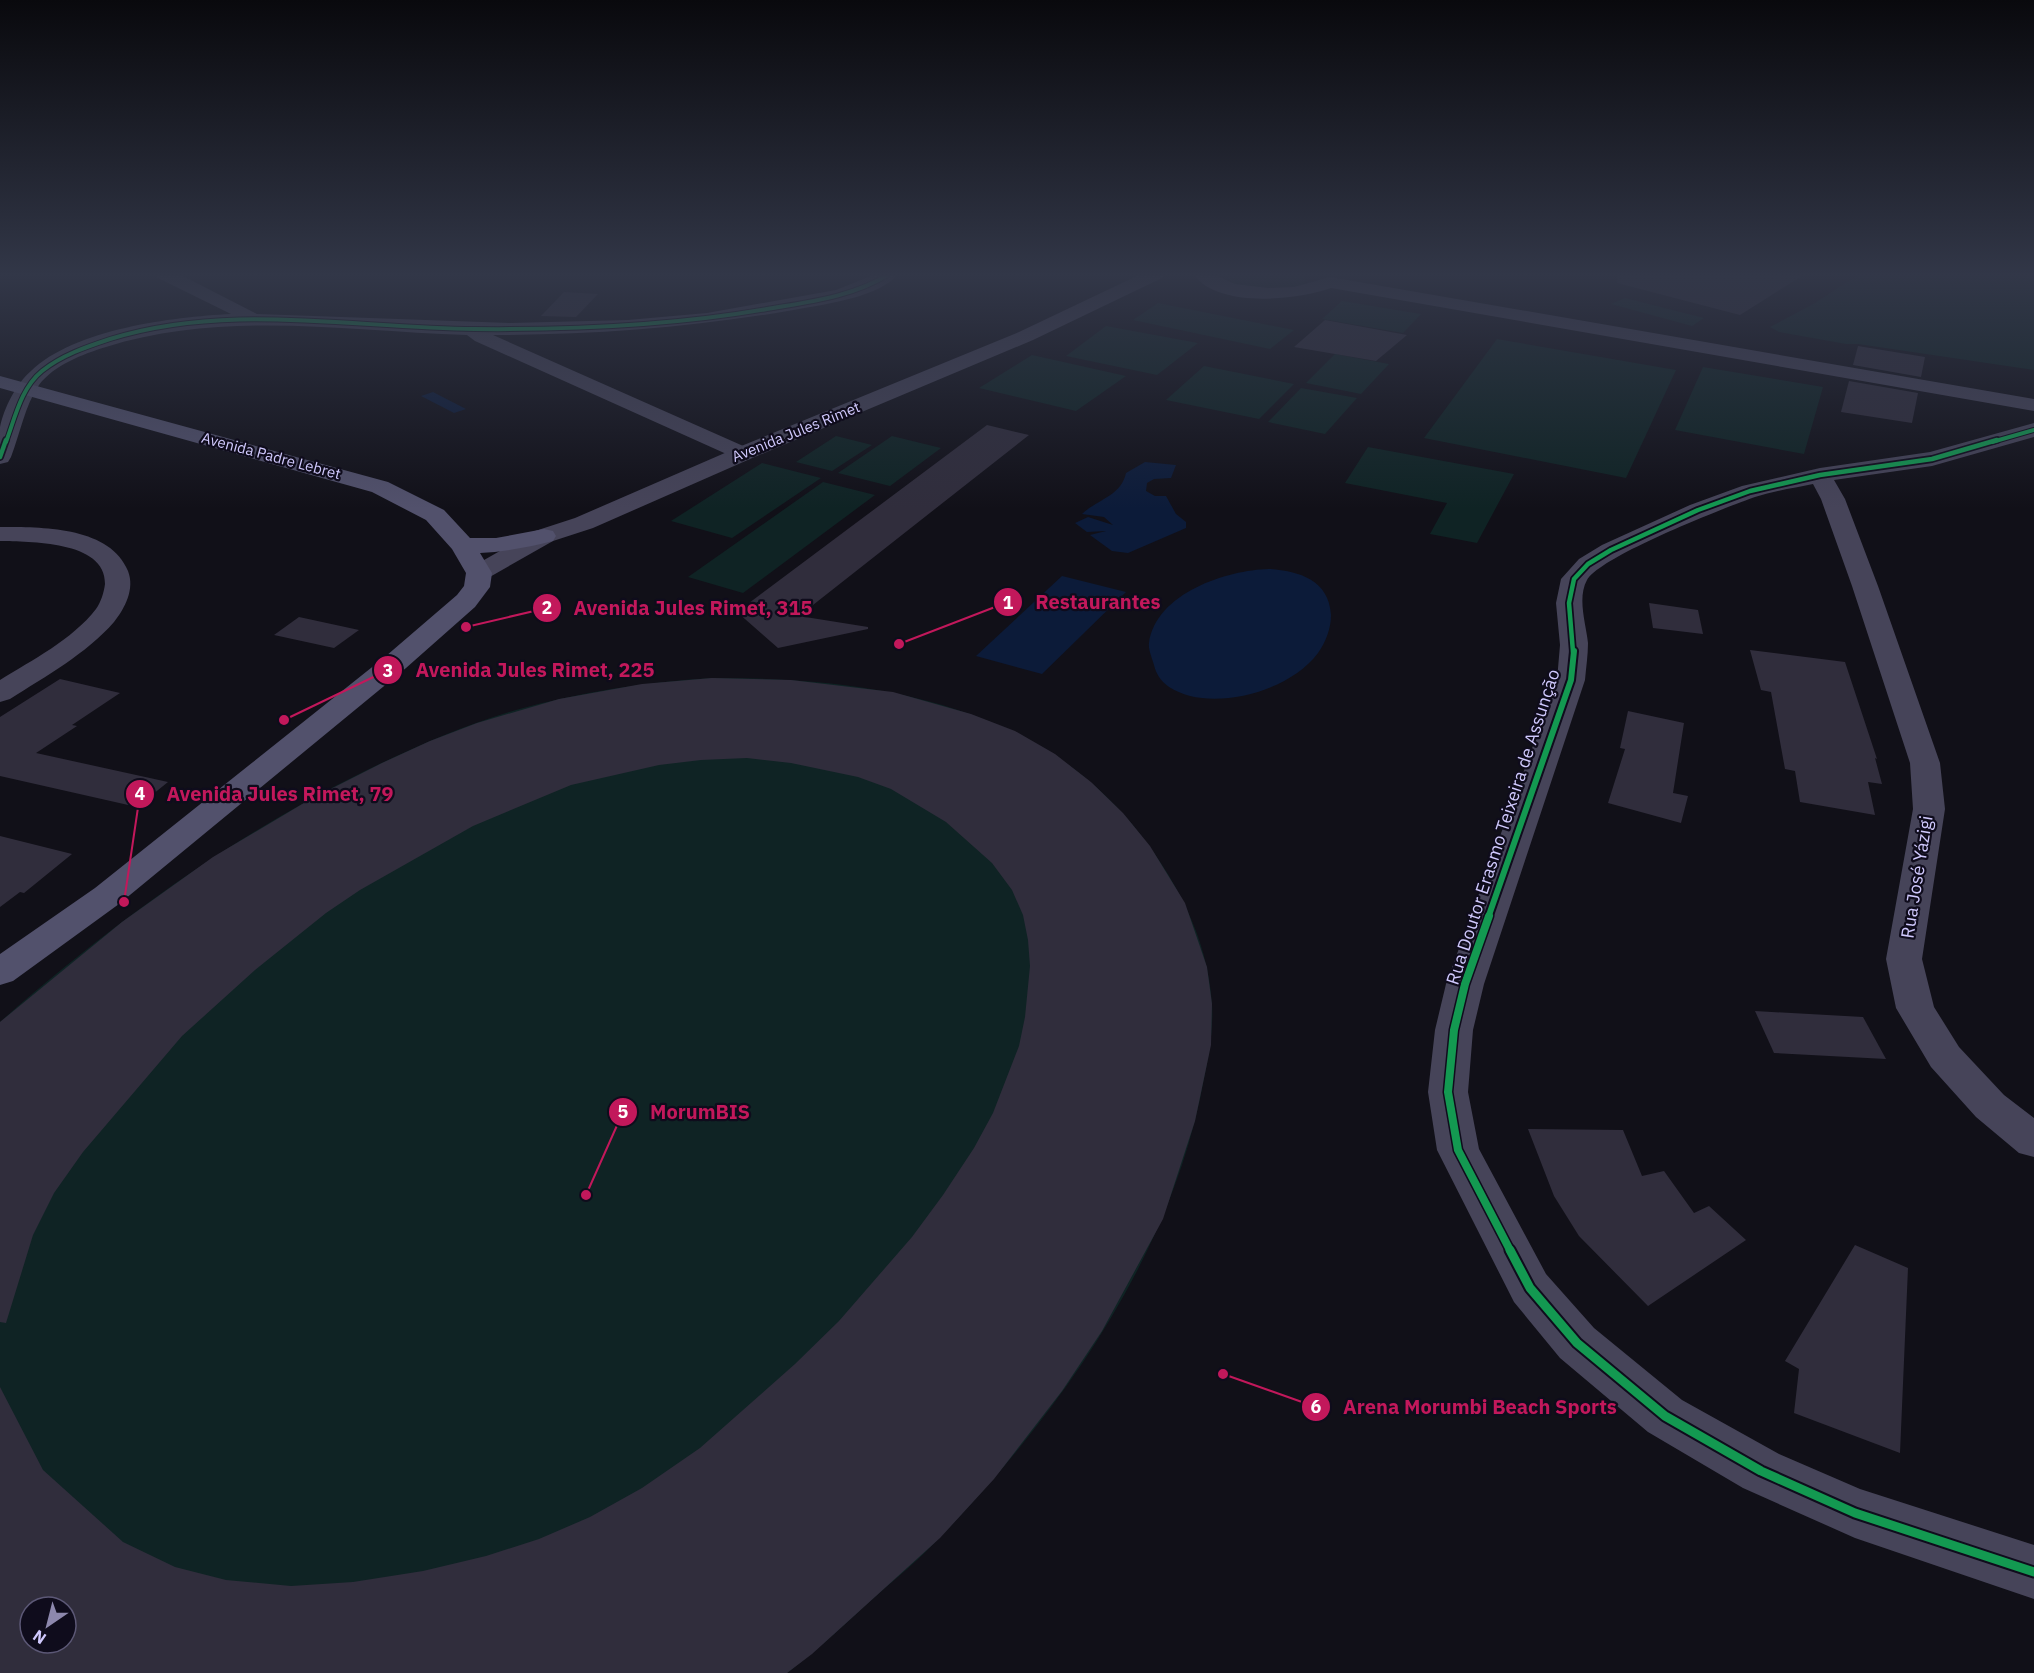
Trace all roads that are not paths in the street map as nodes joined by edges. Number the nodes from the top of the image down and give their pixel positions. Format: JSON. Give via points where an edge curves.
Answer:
{"nodes":[{"id":1,"x":77,"y":352,"type":"edge"},
{"id":2,"x":515,"y":352,"type":"edge"},
{"id":3,"x":987,"y":352,"type":"edge"},
{"id":4,"x":1726,"y":352,"type":"edge"},
{"id":5,"x":0,"y":382,"type":"edge"},
{"id":6,"x":27,"y":391,"type":"junction"},
{"id":7,"x":2034,"y":419,"type":"edge"},
{"id":8,"x":742,"y":454,"type":"junction"},
{"id":9,"x":0,"y":457,"type":"edge"},
{"id":10,"x":1820,"y":475,"type":"junction"},
{"id":11,"x":584,"y":523,"type":"junction"},
{"id":12,"x":0,"y":534,"type":"edge"},
{"id":13,"x":544,"y":536,"type":"junction"},
{"id":14,"x":463,"y":546,"type":"junction"},
{"id":15,"x":473,"y":587,"type":"junction"},
{"id":16,"x":0,"y":693,"type":"edge"},
{"id":17,"x":0,"y":972,"type":"edge"},
{"id":18,"x":2034,"y":1141,"type":"edge"},
{"id":19,"x":2034,"y":1572,"type":"edge"}],
"edges":[{"from":1,"to":6,"type":"street","via":[[57,361],[30,383]]},
{"from":2,"to":8,"type":"street"},
{"from":3,"to":8,"type":"street","name":"Avenida Jules Rimet"},
{"from":4,"to":7,"type":"street","via":[[1938,387]]},
{"from":5,"to":6,"type":"main road","name":"Avenida Padre Lebret"},
{"from":6,"to":9,"type":"street"},
{"from":6,"to":14,"type":"main road","name":"Avenida Padre Lebret","via":[[380,487],[435,515]]},
{"from":7,"to":10,"type":"street","name":"Rua Doutor Erasmo Teixeira de Assunção","via":[[1932,459]]},
{"from":8,"to":11,"type":"street","name":"Avenida Jules Rimet"},
{"from":10,"to":18,"type":"street","name":"Rua José Yázigi","via":[[1833,499],[1925,763],[1929,809],[1904,959],[1915,1008],[1945,1057],[1990,1106]]},
{"from":10,"to":19,"type":"street","name":"Rua Doutor Erasmo Teixeira de Assunção","via":[[1750,491],[1698,510],[1611,550],[1588,564],[1574,579],[1569,603],[1574,645],[1571,680],[1465,984],[1454,1030],[1448,1092],[1458,1150],[1530,1288],[1577,1344],[1665,1416],[1761,1471],[1855,1513]]},
{"from":11,"to":13,"type":"street","name":"Avenida Jules Rimet"},
{"from":11,"to":15,"type":"street","name":"Avenida Jules Rimet"},
{"from":12,"to":16,"type":"street","via":[[77,543],[109,559],[119,578],[118,591],[106,613],[78,639]]},
{"from":13,"to":14,"type":"main road","via":[[496,545]]},
{"from":13,"to":15,"type":"street","name":"Avenida Jules Rimet"},
{"from":14,"to":15,"type":"main road","name":"Avenida Padre Lebret"},
{"from":15,"to":17,"type":"main road","name":"Avenida Jules Rimet","via":[[396,662],[107,896]]}]}
